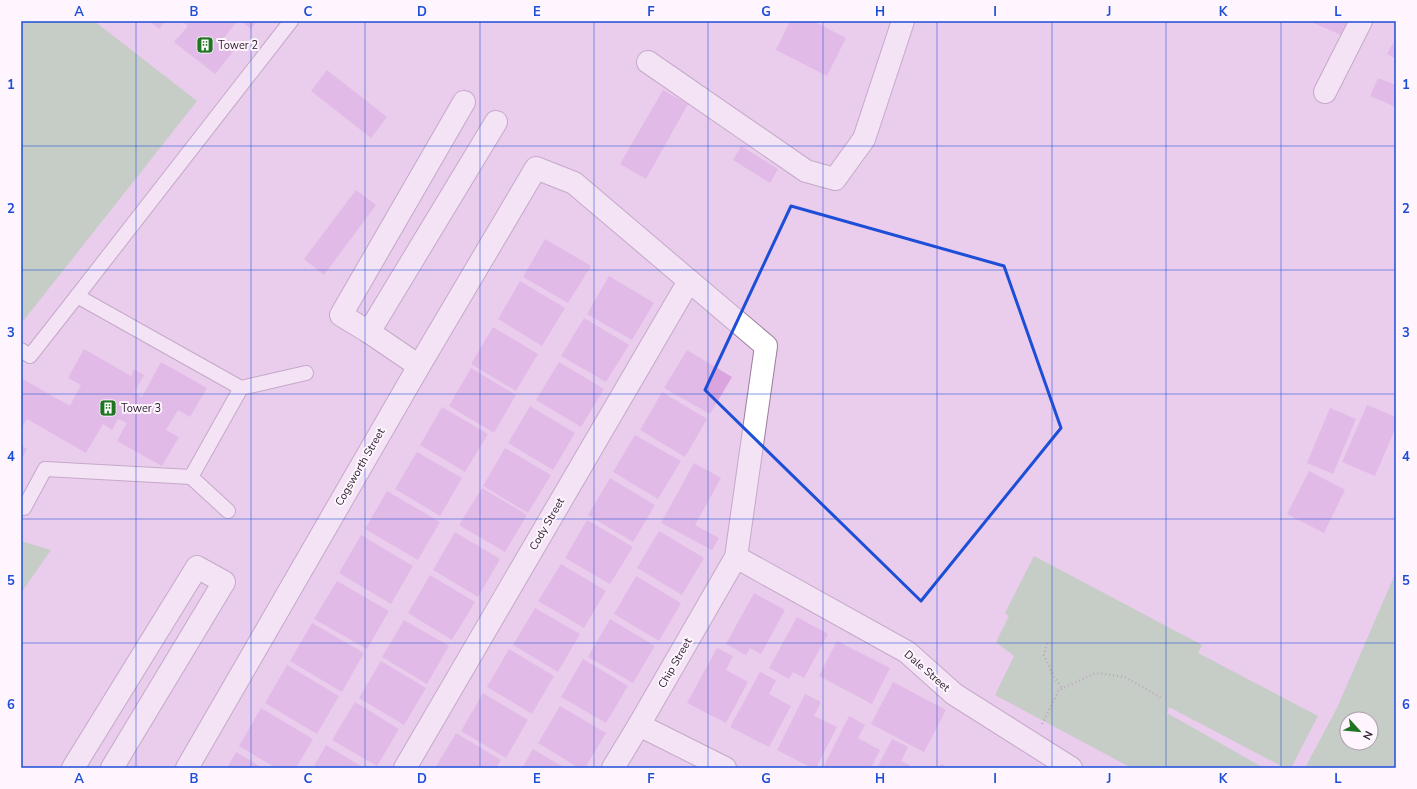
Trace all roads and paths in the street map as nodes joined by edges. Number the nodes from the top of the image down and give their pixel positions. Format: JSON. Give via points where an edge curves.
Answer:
{"nodes":[{"id":1,"x":291,"y":21,"type":"edge"},
{"id":2,"x":903,"y":21,"type":"edge"},
{"id":3,"x":1361,"y":21,"type":"edge"},
{"id":4,"x":648,"y":62,"type":"dead end"},
{"id":5,"x":1325,"y":92,"type":"dead end"},
{"id":6,"x":464,"y":102,"type":"dead end"},
{"id":7,"x":496,"y":122,"type":"dead end"},
{"id":8,"x":689,"y":281,"type":"junction"},
{"id":9,"x":77,"y":296,"type":"junction"},
{"id":10,"x":369,"y":332,"type":"junction"},
{"id":11,"x":21,"y":350,"type":"edge"},
{"id":12,"x":419,"y":366,"type":"junction"},
{"id":13,"x":306,"y":373,"type":"dead end"},
{"id":14,"x":241,"y":388,"type":"junction"},
{"id":15,"x":191,"y":477,"type":"junction"},
{"id":16,"x":21,"y":506,"type":"edge"},
{"id":17,"x":228,"y":511,"type":"dead end"},
{"id":18,"x":736,"y":557,"type":"junction"},
{"id":19,"x":1047,"y":643,"type":"dead end"},
{"id":20,"x":1063,"y":689,"type":"junction"},
{"id":21,"x":1163,"y":699,"type":"dead end"},
{"id":22,"x":639,"y":725,"type":"junction"},
{"id":23,"x":1032,"y":744,"type":"junction"},
{"id":24,"x":73,"y":768,"type":"edge"},
{"id":25,"x":112,"y":768,"type":"edge"},
{"id":26,"x":187,"y":768,"type":"edge"},
{"id":27,"x":405,"y":768,"type":"edge"},
{"id":28,"x":613,"y":768,"type":"edge"},
{"id":29,"x":725,"y":768,"type":"edge"},
{"id":30,"x":1071,"y":768,"type":"edge"}],
"edges":[{"from":1,"to":9,"type":"lane"},
{"from":2,"to":4,"type":"street","via":[[864,139],[835,179],[806,171]]},
{"from":3,"to":5,"type":"street"},
{"from":6,"to":10,"type":"street","via":[[341,315]]},
{"from":7,"to":10,"type":"street"},
{"from":8,"to":12,"type":"street","name":"Cogsworth Street","via":[[574,184],[536,168]]},
{"from":8,"to":18,"type":"street","via":[[766,346]]},
{"from":8,"to":27,"type":"street","name":"Cody Street"},
{"from":9,"to":11,"type":"lane","via":[[30,356]]},
{"from":9,"to":14,"type":"lane"},
{"from":10,"to":12,"type":"street"},
{"from":12,"to":26,"type":"street","name":"Cogsworth Street"},
{"from":13,"to":14,"type":"lane"},
{"from":14,"to":15,"type":"lane"},
{"from":15,"to":16,"type":"lane","via":[[45,469],[24,508]]},
{"from":15,"to":17,"type":"lane"},
{"from":18,"to":22,"type":"street","name":"Chip Street"},
{"from":18,"to":23,"type":"street","name":"Dale Street","via":[[907,652],[954,694]]},
{"from":19,"to":20,"type":"path","via":[[1044,655],[1054,677]]},
{"from":20,"to":21,"type":"path","via":[[1096,673],[1125,677]]},
{"from":20,"to":23,"type":"path","via":[[1059,690]]},
{"from":22,"to":28,"type":"street","name":"Chip Street"},
{"from":22,"to":29,"type":"street"},
{"from":23,"to":30,"type":"street","name":"Dale Street"},
{"from":24,"to":25,"type":"street","via":[[197,567],[224,582]]}]}
